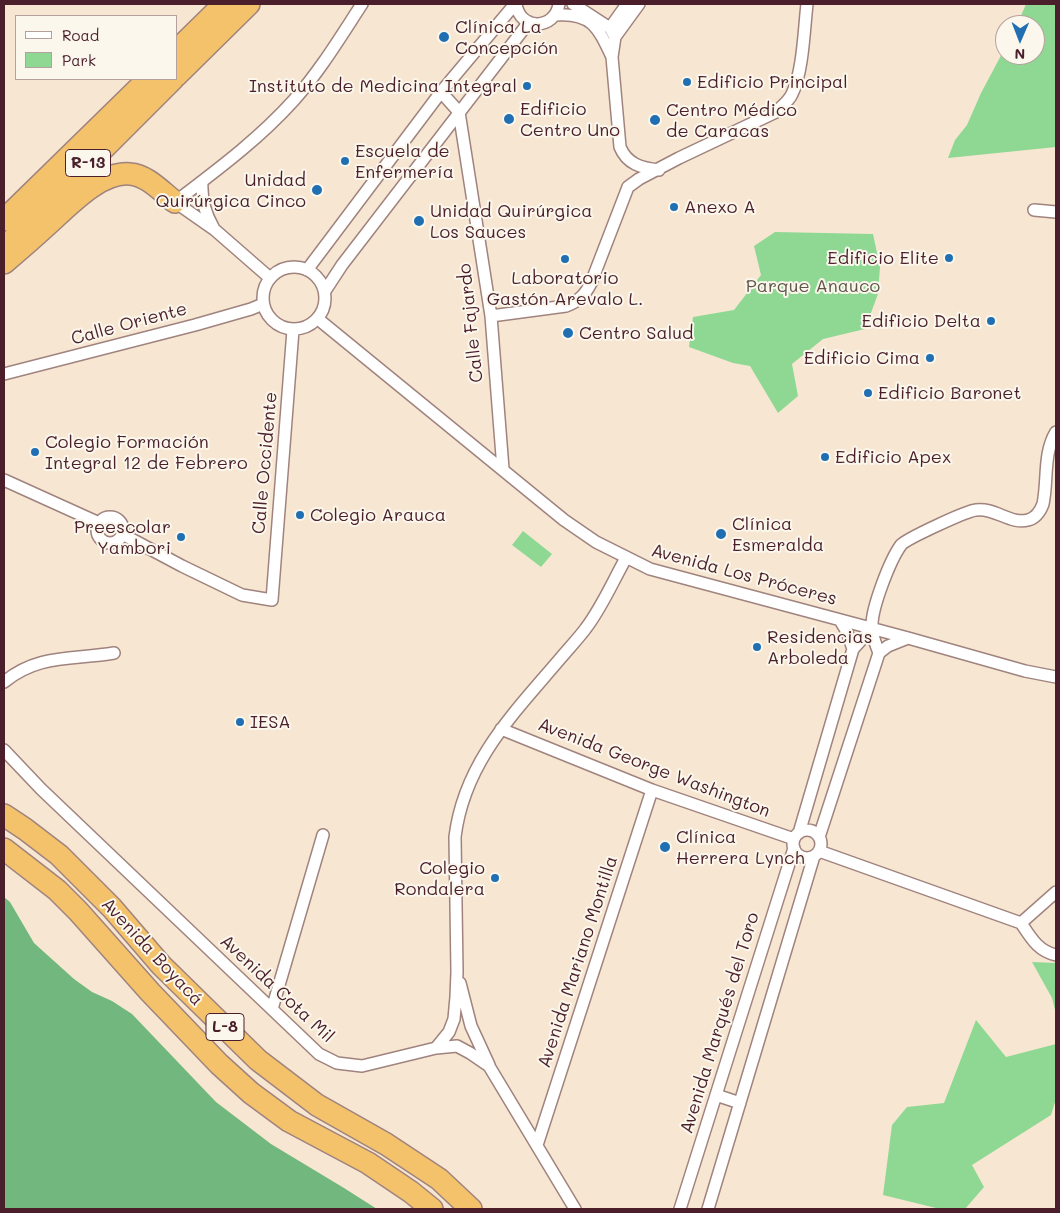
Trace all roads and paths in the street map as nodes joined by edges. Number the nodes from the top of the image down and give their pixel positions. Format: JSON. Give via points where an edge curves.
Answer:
{"nodes":[{"id":1,"x":224,"y":4,"type":"edge"},
{"id":2,"x":250,"y":4,"type":"edge"},
{"id":3,"x":362,"y":4,"type":"edge"},
{"id":4,"x":515,"y":4,"type":"edge"},
{"id":5,"x":573,"y":4,"type":"edge"},
{"id":6,"x":627,"y":4,"type":"edge"},
{"id":7,"x":638,"y":4,"type":"edge"},
{"id":8,"x":807,"y":4,"type":"edge"},
{"id":9,"x":557,"y":9,"type":"edge"},
{"id":10,"x":530,"y":22,"type":"junction"},
{"id":11,"x":613,"y":32,"type":"junction"},
{"id":12,"x":178,"y":49,"type":"edge"},
{"id":13,"x":612,"y":57,"type":"junction"},
{"id":14,"x":178,"y":74,"type":"edge"},
{"id":15,"x":147,"y":80,"type":"edge"},
{"id":16,"x":173,"y":80,"type":"edge"},
{"id":17,"x":441,"y":92,"type":"junction"},
{"id":18,"x":459,"y":112,"type":"junction"},
{"id":19,"x":659,"y":170,"type":"junction"},
{"id":20,"x":202,"y":182,"type":"junction"},
{"id":21,"x":175,"y":202,"type":"junction"},
{"id":22,"x":1034,"y":210,"type":"dead end"},
{"id":23,"x":1056,"y":212,"type":"edge"},
{"id":24,"x":4,"y":220,"type":"edge"},
{"id":25,"x":215,"y":230,"type":"junction"},
{"id":26,"x":4,"y":248,"type":"edge"},
{"id":27,"x":4,"y":263,"type":"edge"},
{"id":28,"x":307,"y":270,"type":"junction"},
{"id":29,"x":270,"y":278,"type":"junction"},
{"id":30,"x":325,"y":291,"type":"junction"},
{"id":31,"x":263,"y":304,"type":"junction"},
{"id":32,"x":491,"y":316,"type":"junction"},
{"id":33,"x":318,"y":319,"type":"junction"},
{"id":34,"x":293,"y":330,"type":"junction"},
{"id":35,"x":4,"y":374,"type":"edge"},
{"id":36,"x":1056,"y":432,"type":"edge"},
{"id":37,"x":1056,"y":457,"type":"edge"},
{"id":38,"x":1046,"y":465,"type":"junction"},
{"id":39,"x":503,"y":469,"type":"junction"},
{"id":40,"x":4,"y":480,"type":"edge"},
{"id":41,"x":99,"y":523,"type":"junction"},
{"id":42,"x":122,"y":534,"type":"junction"},
{"id":43,"x":626,"y":558,"type":"junction"},
{"id":44,"x":840,"y":620,"type":"junction"},
{"id":45,"x":872,"y":628,"type":"junction"},
{"id":46,"x":908,"y":638,"type":"junction"},
{"id":47,"x":852,"y":648,"type":"junction"},
{"id":48,"x":114,"y":653,"type":"dead end"},
{"id":49,"x":879,"y":653,"type":"junction"},
{"id":50,"x":1056,"y":677,"type":"edge"},
{"id":51,"x":4,"y":682,"type":"edge"},
{"id":52,"x":501,"y":729,"type":"junction"},
{"id":53,"x":4,"y":750,"type":"edge"},
{"id":54,"x":652,"y":790,"type":"junction"},
{"id":55,"x":4,"y":815,"type":"edge"},
{"id":56,"x":323,"y":836,"type":"dead end"},
{"id":57,"x":819,"y":836,"type":"junction"},
{"id":58,"x":796,"y":840,"type":"junction"},
{"id":59,"x":4,"y":848,"type":"edge"},
{"id":60,"x":817,"y":854,"type":"junction"},
{"id":61,"x":1056,"y":892,"type":"edge"},
{"id":62,"x":1022,"y":923,"type":"junction"},
{"id":63,"x":1056,"y":955,"type":"edge"},
{"id":64,"x":458,"y":972,"type":"junction"},
{"id":65,"x":272,"y":1009,"type":"junction"},
{"id":66,"x":436,"y":1048,"type":"junction"},
{"id":67,"x":489,"y":1066,"type":"junction"},
{"id":68,"x":716,"y":1095,"type":"junction"},
{"id":69,"x":740,"y":1103,"type":"junction"},
{"id":70,"x":537,"y":1145,"type":"junction"},
{"id":71,"x":432,"y":1209,"type":"edge"},
{"id":72,"x":471,"y":1209,"type":"edge"},
{"id":73,"x":575,"y":1209,"type":"edge"},
{"id":74,"x":680,"y":1209,"type":"edge"},
{"id":75,"x":708,"y":1209,"type":"edge"}],
"edges":[{"from":1,"to":12,"type":"highway"},
{"from":2,"to":14,"type":"highway"},
{"from":3,"to":20,"type":"street","via":[[294,100]]},
{"from":4,"to":10,"type":"street","via":[[519,14]]},
{"from":4,"to":17,"type":"street"},
{"from":5,"to":11,"type":"street"},
{"from":6,"to":11,"type":"street"},
{"from":7,"to":11,"type":"street"},
{"from":8,"to":19,"type":"street","via":[[798,76],[786,103],[776,112]]},
{"from":9,"to":10,"type":"street","via":[[547,22]]},
{"from":9,"to":13,"type":"street","via":[[586,18],[593,24]]},
{"from":10,"to":18,"type":"street"},
{"from":11,"to":13,"type":"street"},
{"from":13,"to":19,"type":"street","via":[[622,153],[636,165]]},
{"from":15,"to":24,"type":"highway","number":"R-13"},
{"from":16,"to":26,"type":"highway","number":"R-13"},
{"from":17,"to":18,"type":"street"},
{"from":17,"to":28,"type":"street"},
{"from":18,"to":30,"type":"street"},
{"from":18,"to":32,"type":"street","name":"Calle Fajardo"},
{"from":19,"to":32,"type":"street","via":[[628,188],[591,283],[576,302]]},
{"from":20,"to":21,"type":"street"},
{"from":20,"to":25,"type":"street","via":[[204,207]]},
{"from":21,"to":25,"type":"street"},
{"from":21,"to":27,"type":"highway","via":[[142,177],[117,175],[94,185],[76,199]]},
{"from":22,"to":23,"type":"street"},
{"from":25,"to":29,"type":"street"},
{"from":28,"to":29,"type":"street","via":[[291,267]]},
{"from":28,"to":30,"type":"street","via":[[318,278]]},
{"from":29,"to":31,"type":"street","via":[[262,295]]},
{"from":30,"to":33,"type":"street","via":[[325,305]]},
{"from":31,"to":34,"type":"street","via":[[270,319],[284,329]]},
{"from":31,"to":35,"type":"street","name":"Calle Oriente"},
{"from":32,"to":39,"type":"street","name":"Calle Fajardo"},
{"from":33,"to":34,"type":"street","via":[[302,329]]},
{"from":33,"to":39,"type":"street","name":"Avenida Los Próceres"},
{"from":34,"to":42,"type":"street","name":"Calle Occidente","via":[[272,600],[242,595]]},
{"from":36,"to":38,"type":"street"},
{"from":37,"to":38,"type":"street"},
{"from":38,"to":45,"type":"street","via":[[1043,504],[1034,517],[1018,521],[978,509],[901,544],[878,594]]},
{"from":39,"to":43,"type":"street","name":"Avenida Los Próceres","via":[[596,542]]},
{"from":40,"to":41,"type":"street"},
{"from":41,"to":42,"type":"street","via":[[107,517],[117,519],[122,524]]},
{"from":41,"to":42,"type":"street","via":[[98,535],[104,542],[115,542]]},
{"from":43,"to":44,"type":"street","name":"Avenida Los Próceres","via":[[650,569]]},
{"from":43,"to":52,"type":"street","via":[[586,628]]},
{"from":44,"to":45,"type":"street","name":"Avenida Los Próceres"},
{"from":44,"to":47,"type":"street"},
{"from":45,"to":46,"type":"street","name":"Avenida Los Próceres"},
{"from":45,"to":47,"type":"street","name":"Avenida Marqués del Toro"},
{"from":45,"to":49,"type":"street"},
{"from":46,"to":49,"type":"street"},
{"from":46,"to":50,"type":"street","name":"Avenida Los Próceres"},
{"from":47,"to":58,"type":"street","name":"Avenida Marqués del Toro"},
{"from":48,"to":51,"type":"street","via":[[33,664]]},
{"from":49,"to":57,"type":"street"},
{"from":52,"to":54,"type":"street","name":"Avenida George Washington"},
{"from":52,"to":64,"type":"street","via":[[476,768],[457,817]]},
{"from":53,"to":65,"type":"street","name":"Avenida Cota Mil"},
{"from":54,"to":58,"type":"street","name":"Avenida George Washington"},
{"from":54,"to":70,"type":"street","name":"Avenida Mariano Montilla"},
{"from":55,"to":72,"type":"highway","name":"Avenida Boyacá","number":"L-8","via":[[58,855],[112,908],[161,965],[258,1060],[317,1105],[386,1144],[439,1180]]},
{"from":56,"to":65,"type":"street"},
{"from":57,"to":58,"type":"street","via":[[812,831],[804,831]]},
{"from":57,"to":60,"type":"street","via":[[821,844]]},
{"from":58,"to":60,"type":"street","via":[[802,857]]},
{"from":58,"to":68,"type":"street","name":"Avenida Marqués del Toro"},
{"from":59,"to":71,"type":"highway","name":"Avenida Boyacá","number":"L-8","via":[[57,890],[150,992],[251,1094],[289,1121],[368,1163]]},
{"from":60,"to":62,"type":"street"},
{"from":60,"to":69,"type":"street"},
{"from":61,"to":62,"type":"street"},
{"from":62,"to":63,"type":"street","via":[[1034,944]]},
{"from":64,"to":66,"type":"street","via":[[454,1019]]},
{"from":64,"to":67,"type":"street","via":[[471,1026]]},
{"from":65,"to":66,"type":"street","name":"Avenida Cota Mil","via":[[318,1054],[337,1063],[362,1066]]},
{"from":66,"to":67,"type":"street","name":"Avenida Cota Mil","via":[[457,1046]]},
{"from":67,"to":70,"type":"street","name":"Avenida Cota Mil"},
{"from":68,"to":69,"type":"street"},
{"from":68,"to":74,"type":"street","name":"Avenida Marqués del Toro"},
{"from":69,"to":75,"type":"street"},
{"from":70,"to":73,"type":"street","name":"Avenida Cota Mil"}]}
